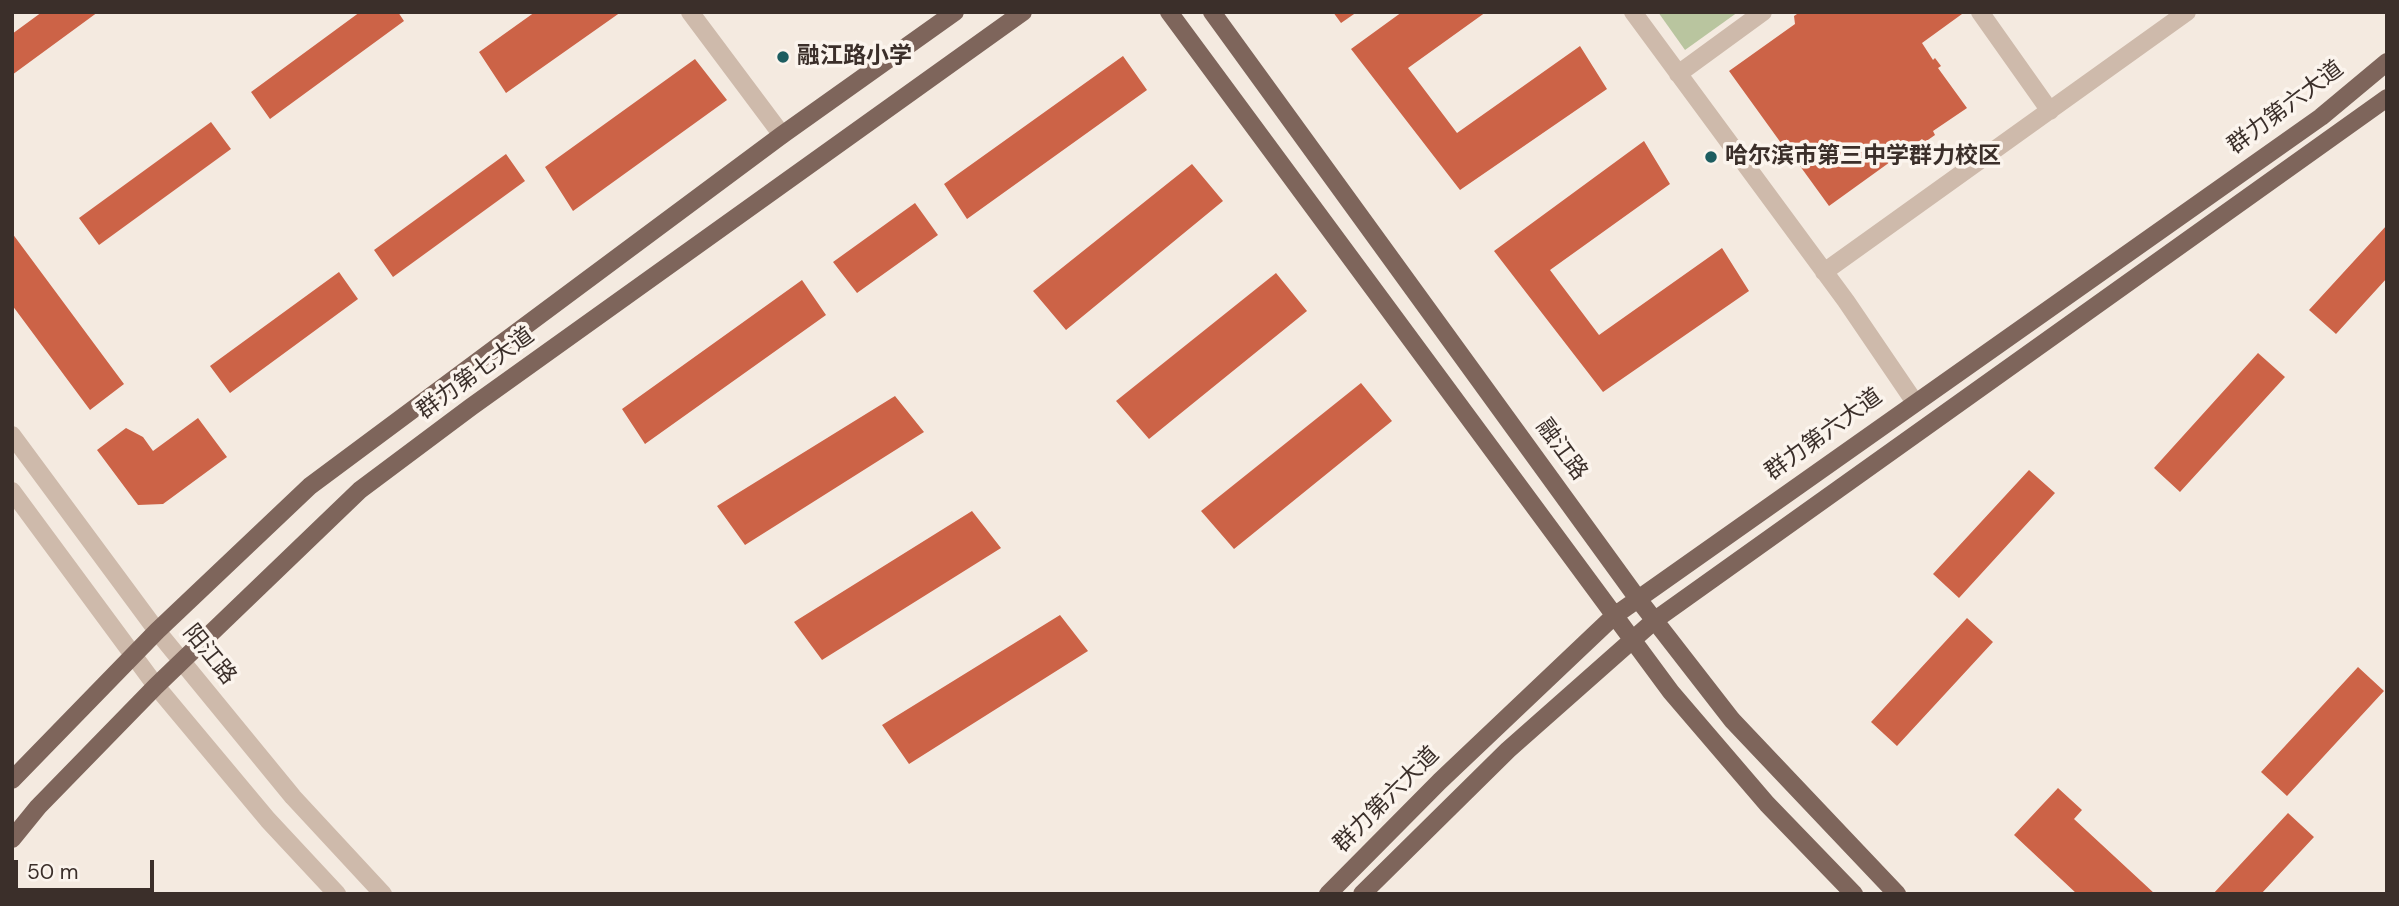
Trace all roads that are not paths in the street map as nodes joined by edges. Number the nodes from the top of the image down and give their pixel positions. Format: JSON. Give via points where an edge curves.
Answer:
{"nodes":[{"id":1,"x":690,"y":12,"type":"edge"},
{"id":2,"x":955,"y":12,"type":"edge"},
{"id":3,"x":1023,"y":12,"type":"edge"},
{"id":4,"x":1169,"y":12,"type":"edge"},
{"id":5,"x":1212,"y":12,"type":"edge"},
{"id":6,"x":1633,"y":12,"type":"edge"},
{"id":7,"x":1763,"y":12,"type":"edge"},
{"id":8,"x":1980,"y":12,"type":"edge"},
{"id":9,"x":2187,"y":12,"type":"edge"},
{"id":10,"x":2387,"y":62,"type":"edge"},
{"id":11,"x":1678,"y":74,"type":"junction"},
{"id":12,"x":2387,"y":98,"type":"edge"},
{"id":13,"x":2050,"y":111,"type":"junction"},
{"id":14,"x":782,"y":135,"type":"junction"},
{"id":15,"x":1824,"y":272,"type":"junction"},
{"id":16,"x":1914,"y":401,"type":"junction"},
{"id":17,"x":12,"y":435,"type":"edge"},
{"id":18,"x":12,"y":491,"type":"edge"},
{"id":19,"x":1638,"y":599,"type":"junction"},
{"id":20,"x":1614,"y":616,"type":"junction"},
{"id":21,"x":1655,"y":620,"type":"junction"},
{"id":22,"x":157,"y":631,"type":"junction"},
{"id":23,"x":1631,"y":640,"type":"junction"},
{"id":24,"x":133,"y":657,"type":"junction"},
{"id":25,"x":182,"y":661,"type":"junction"},
{"id":26,"x":156,"y":686,"type":"junction"},
{"id":27,"x":12,"y":780,"type":"edge"},
{"id":28,"x":12,"y":839,"type":"edge"},
{"id":29,"x":337,"y":894,"type":"edge"},
{"id":30,"x":383,"y":894,"type":"edge"},
{"id":31,"x":1328,"y":894,"type":"edge"},
{"id":32,"x":1362,"y":894,"type":"edge"},
{"id":33,"x":1854,"y":894,"type":"edge"},
{"id":34,"x":1898,"y":894,"type":"edge"}],
"edges":[{"from":1,"to":14,"type":"street"},
{"from":2,"to":14,"type":"main road","name":"群力第七大道"},
{"from":3,"to":25,"type":"main road","name":"群力第七大道","via":[[360,490]]},
{"from":4,"to":20,"type":"main road"},
{"from":5,"to":19,"type":"main road","name":"融江路"},
{"from":6,"to":11,"type":"street"},
{"from":7,"to":11,"type":"street"},
{"from":8,"to":13,"type":"street"},
{"from":9,"to":13,"type":"street"},
{"from":10,"to":16,"type":"main road","name":"群力第六大道","via":[[2321,117]]},
{"from":11,"to":15,"type":"street"},
{"from":12,"to":21,"type":"main road"},
{"from":13,"to":15,"type":"street"},
{"from":14,"to":22,"type":"main road","name":"群力第七大道","via":[[310,485]]},
{"from":15,"to":16,"type":"street"},
{"from":16,"to":19,"type":"main road","name":"群力第六大道"},
{"from":17,"to":22,"type":"street","name":"阳江路"},
{"from":18,"to":24,"type":"street"},
{"from":19,"to":20,"type":"main road","name":"群力第六大道"},
{"from":19,"to":21,"type":"main road","name":"融江路"},
{"from":20,"to":23,"type":"main road"},
{"from":20,"to":31,"type":"main road","name":"群力第六大道","via":[[1440,780]]},
{"from":21,"to":23,"type":"main road"},
{"from":21,"to":34,"type":"main road","name":"融江路","via":[[1731,719]]},
{"from":22,"to":24,"type":"main road","name":"群力第七大道"},
{"from":22,"to":25,"type":"street","name":"阳江路"},
{"from":23,"to":32,"type":"main road","via":[[1508,750]]},
{"from":23,"to":33,"type":"main road","via":[[1699,729]]},
{"from":24,"to":26,"type":"street"},
{"from":24,"to":27,"type":"main road","name":"群力第七大道"},
{"from":25,"to":26,"type":"main road","name":"群力第七大道"},
{"from":25,"to":30,"type":"street","name":"阳江路","via":[[293,797]]},
{"from":26,"to":28,"type":"main road","name":"群力第七大道"},
{"from":26,"to":29,"type":"street"}]}
